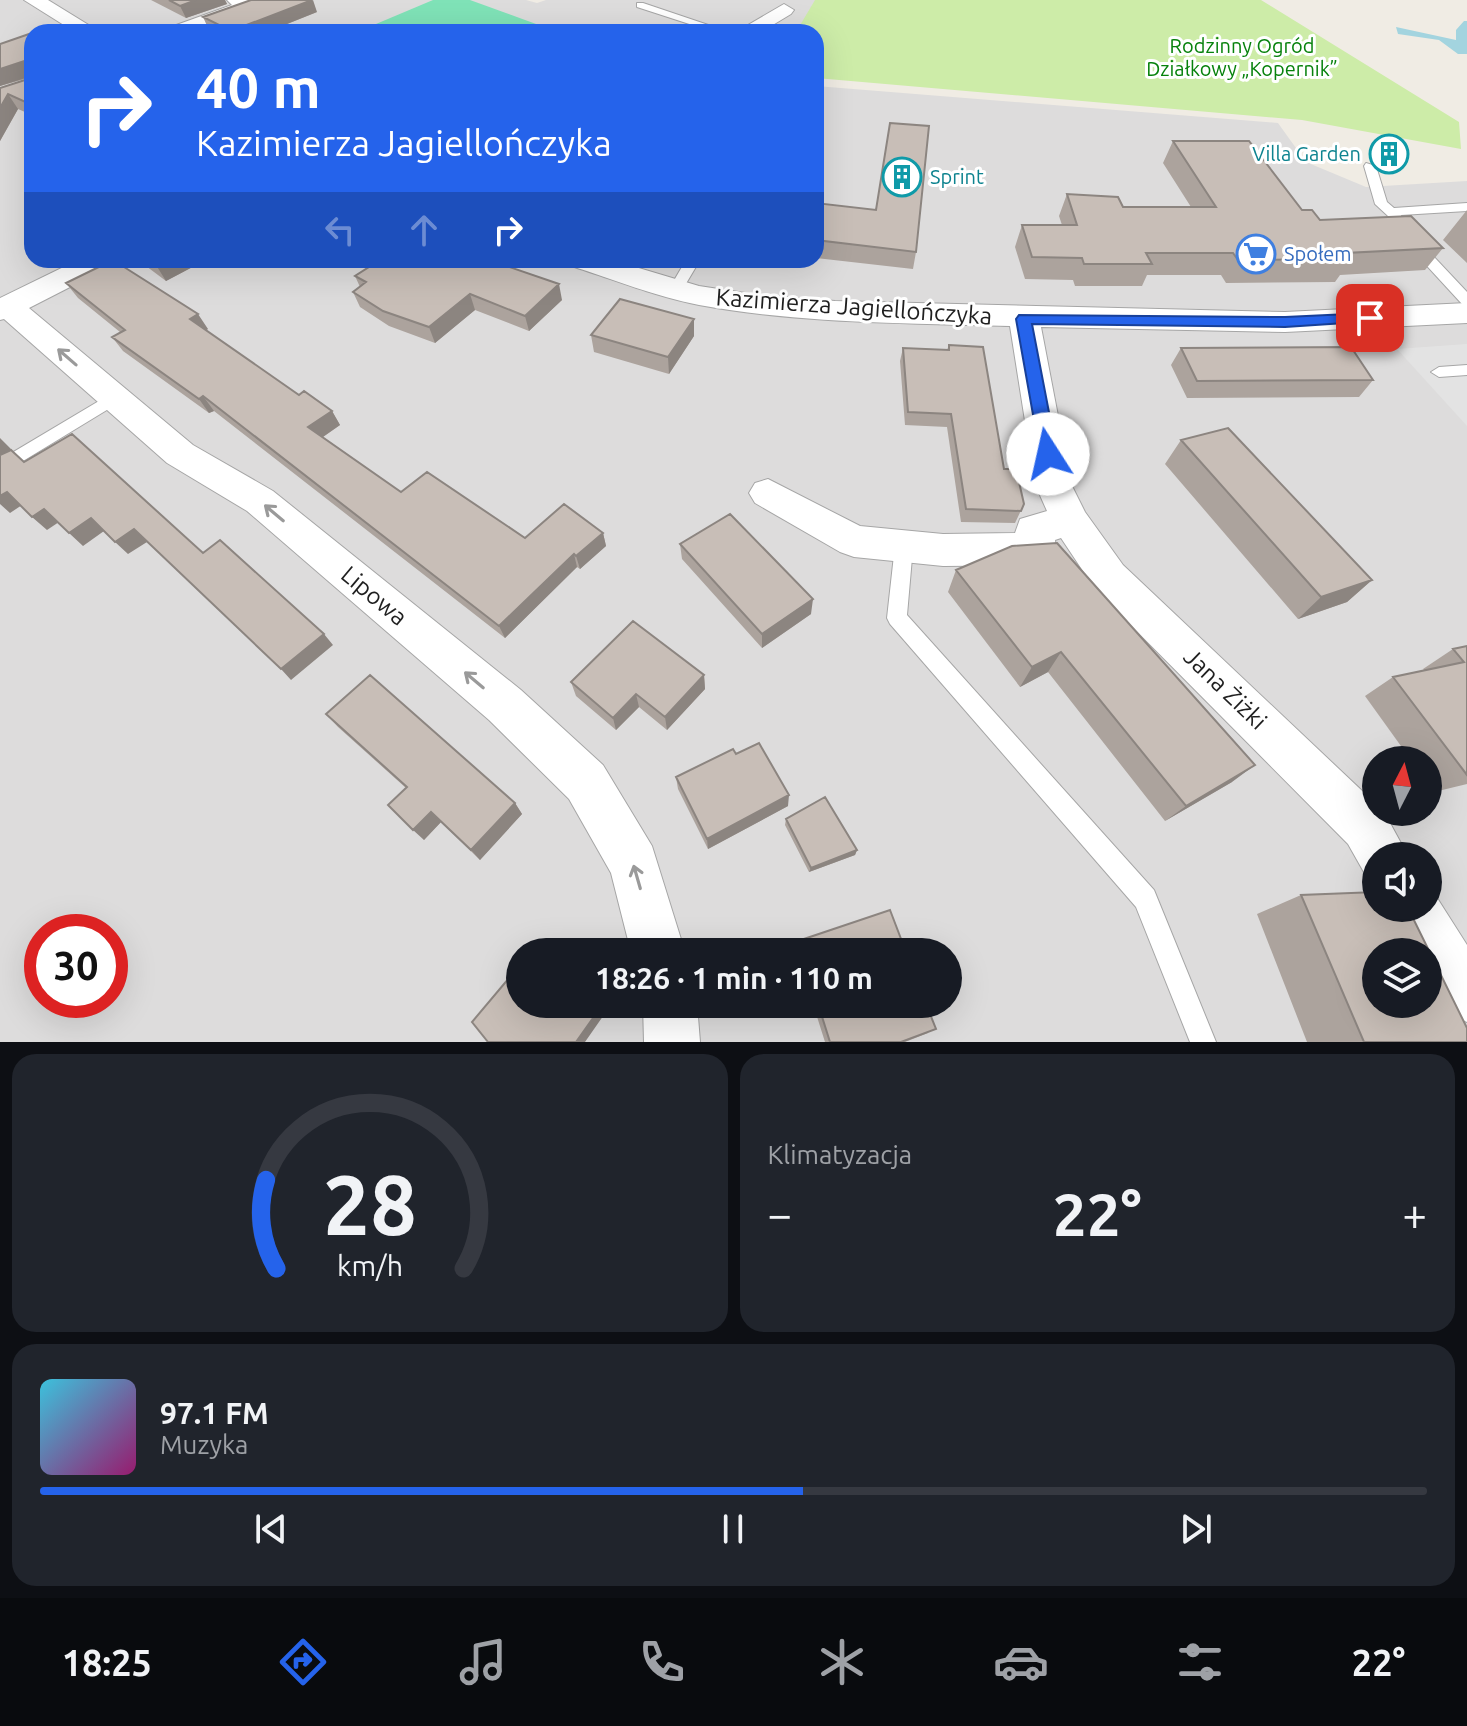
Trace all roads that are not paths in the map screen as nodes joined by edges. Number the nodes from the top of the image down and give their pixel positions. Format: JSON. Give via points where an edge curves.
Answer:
{"nodes":[{"id":1,"x":34,"y":0,"type":"edge"},
{"id":2,"x":237,"y":0,"type":"edge"},
{"id":3,"x":640,"y":5,"type":"dead end"},
{"id":4,"x":784,"y":10,"type":"dead end"},
{"id":5,"x":76,"y":24,"type":"edge"},
{"id":6,"x":197,"y":24,"type":"edge"},
{"id":7,"x":699,"y":24,"type":"edge"},
{"id":8,"x":760,"y":24,"type":"edge"},
{"id":9,"x":1370,"y":166,"type":"dead end"},
{"id":10,"x":1467,"y":207,"type":"edge"},
{"id":11,"x":1394,"y":214,"type":"junction"},
{"id":12,"x":85,"y":268,"type":"edge"},
{"id":13,"x":607,"y":268,"type":"edge"},
{"id":14,"x":688,"y":268,"type":"edge"},
{"id":15,"x":676,"y":289,"type":"junction"},
{"id":16,"x":1467,"y":301,"type":"edge"},
{"id":17,"x":4,"y":308,"type":"edge"},
{"id":18,"x":1467,"y":313,"type":"edge"},
{"id":19,"x":1024,"y":319,"type":"junction"},
{"id":20,"x":1467,"y":370,"type":"edge"},
{"id":21,"x":1439,"y":372,"type":"dead end"},
{"id":22,"x":114,"y":398,"type":"junction"},
{"id":23,"x":0,"y":468,"type":"edge"},
{"id":24,"x":768,"y":493,"type":"dead end"},
{"id":25,"x":1070,"y":521,"type":"junction"},
{"id":26,"x":904,"y":546,"type":"junction"},
{"id":27,"x":1374,"y":842,"type":"edge"},
{"id":28,"x":1423,"y":922,"type":"edge"},
{"id":29,"x":654,"y":938,"type":"edge"},
{"id":30,"x":1467,"y":995,"type":"edge"},
{"id":31,"x":671,"y":1018,"type":"edge"},
{"id":32,"x":672,"y":1042,"type":"edge"},
{"id":33,"x":1203,"y":1042,"type":"edge"}],
"edges":[{"from":1,"to":5,"type":"street"},
{"from":2,"to":6,"type":"street","via":[[248,6]]},
{"from":3,"to":7,"type":"lane"},
{"from":4,"to":8,"type":"street"},
{"from":9,"to":11,"type":"lane","via":[[1381,204]]},
{"from":10,"to":11,"type":"lane","via":[[1400,209]]},
{"from":11,"to":16,"type":"lane","via":[[1398,226]]},
{"from":12,"to":17,"type":"street"},
{"from":13,"to":15,"type":"street","name":"Kazimierza Jagiellończyka"},
{"from":14,"to":15,"type":"lane"},
{"from":15,"to":19,"type":"street","name":"Kazimierza Jagiellończyka","via":[[758,305]]},
{"from":22,"to":17,"type":"street","name":"Lipowa","one_way":true},
{"from":18,"to":19,"type":"street","name":"Kazimierza Jagiellończyka","via":[[1285,322]]},
{"from":19,"to":25,"type":"street","name":"Jana Żiżki","via":[[1053,484]]},
{"from":20,"to":21,"type":"lane"},
{"from":22,"to":23,"type":"lane"},
{"from":29,"to":22,"type":"street","name":"Lipowa","one_way":true,"via":[[634,864],[586,782],[505,705],[260,501],[180,454]]},
{"from":24,"to":26,"type":"street","via":[[854,541]]},
{"from":25,"to":26,"type":"street","via":[[1034,530],[1037,549]]},
{"from":25,"to":27,"type":"street","name":"Jana Żiżki","via":[[1109,577],[1365,827]]},
{"from":26,"to":33,"type":"lane","via":[[897,618],[1145,899]]},
{"from":28,"to":30,"type":"street"},
{"from":31,"to":32,"type":"street"}]}
